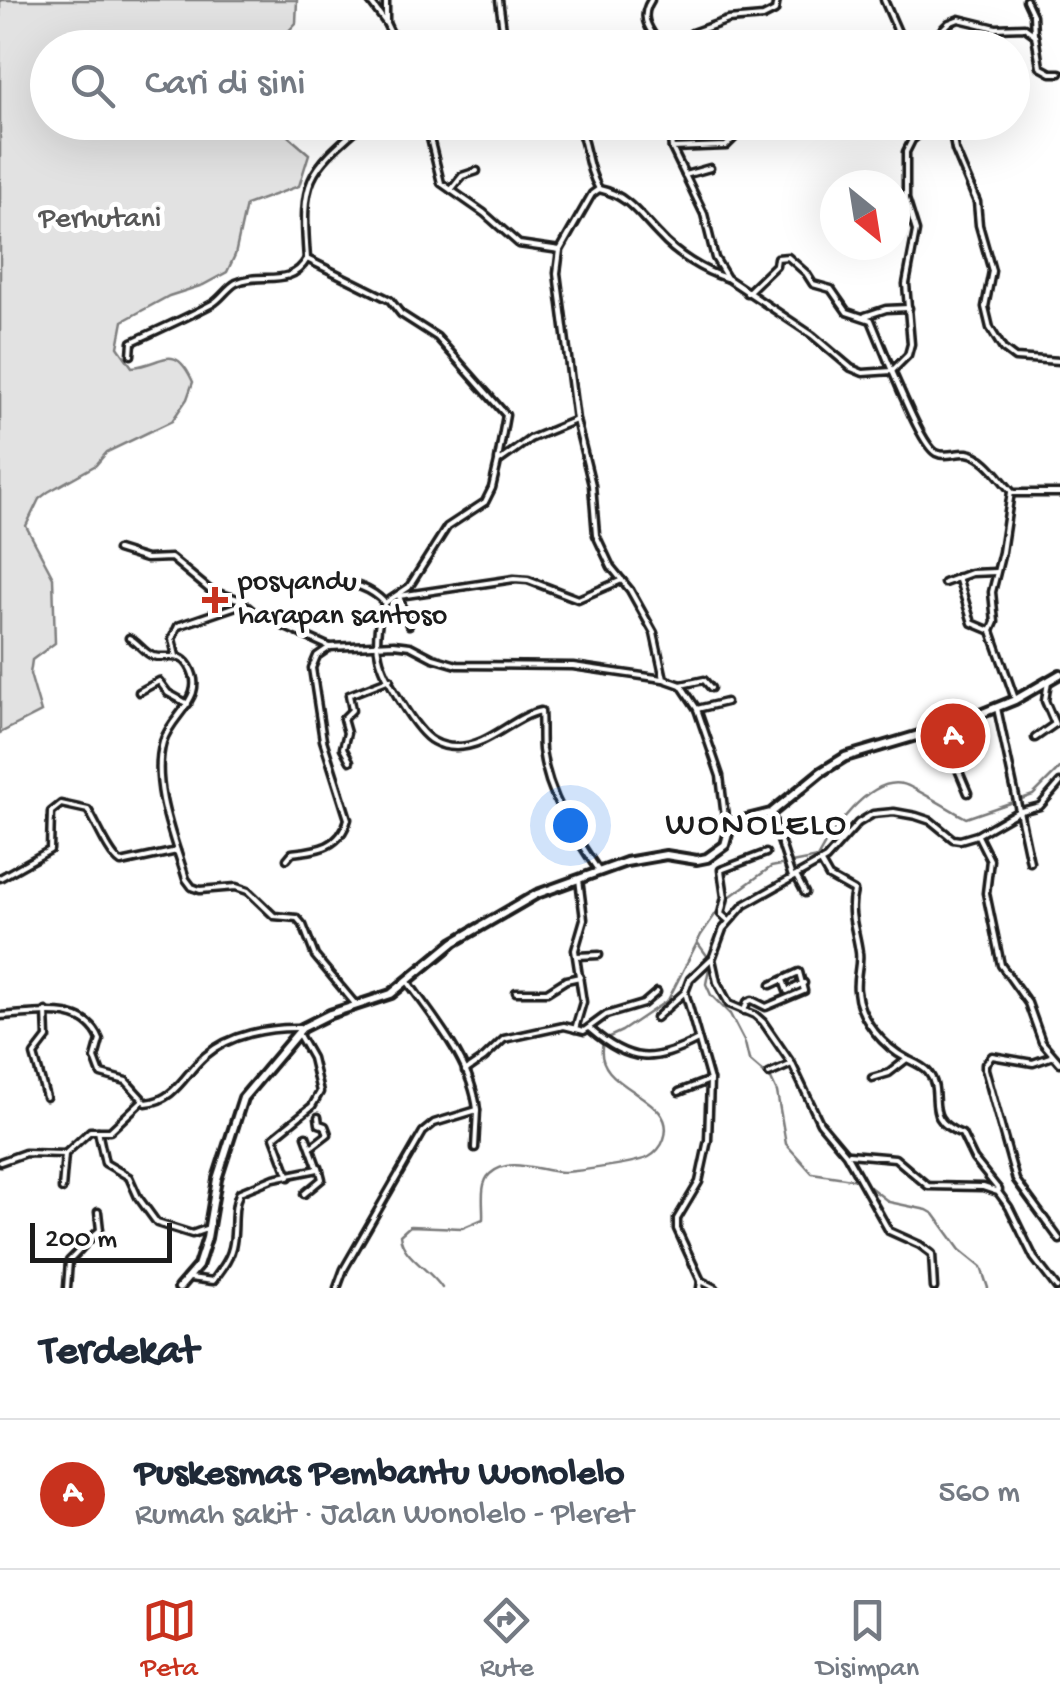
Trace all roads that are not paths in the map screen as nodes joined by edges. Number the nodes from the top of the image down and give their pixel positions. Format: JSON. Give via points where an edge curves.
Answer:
{"nodes":[{"id":1,"x":370,"y":0,"type":"edge"},
{"id":2,"x":386,"y":0,"type":"edge"},
{"id":3,"x":499,"y":0,"type":"edge"},
{"id":4,"x":651,"y":0,"type":"edge"},
{"id":5,"x":777,"y":0,"type":"edge"},
{"id":6,"x":884,"y":0,"type":"edge"},
{"id":7,"x":1026,"y":0,"type":"edge"},
{"id":8,"x":386,"y":22,"type":"junction"},
{"id":9,"x":390,"y":30,"type":"edge"},
{"id":10,"x":503,"y":30,"type":"edge"},
{"id":11,"x":650,"y":30,"type":"edge"},
{"id":12,"x":700,"y":30,"type":"edge"},
{"id":13,"x":896,"y":30,"type":"edge"},
{"id":14,"x":942,"y":30,"type":"edge"},
{"id":15,"x":1028,"y":30,"type":"edge"},
{"id":16,"x":1030,"y":32,"type":"edge"},
{"id":17,"x":1034,"y":35,"type":"junction"},
{"id":18,"x":1060,"y":73,"type":"edge"},
{"id":19,"x":345,"y":140,"type":"edge"},
{"id":20,"x":430,"y":140,"type":"edge"},
{"id":21,"x":584,"y":140,"type":"edge"},
{"id":22,"x":671,"y":140,"type":"edge"},
{"id":23,"x":732,"y":140,"type":"edge"},
{"id":24,"x":913,"y":140,"type":"edge"},
{"id":25,"x":953,"y":140,"type":"edge"},
{"id":26,"x":672,"y":148,"type":"junction"},
{"id":27,"x":710,"y":168,"type":"dead end"},
{"id":28,"x":477,"y":171,"type":"dead end"},
{"id":29,"x":685,"y":175,"type":"junction"},
{"id":30,"x":599,"y":189,"type":"junction"},
{"id":31,"x":451,"y":190,"type":"junction"},
{"id":32,"x":560,"y":250,"type":"junction"},
{"id":33,"x":307,"y":258,"type":"junction"},
{"id":34,"x":727,"y":278,"type":"junction"},
{"id":35,"x":747,"y":294,"type":"junction"},
{"id":36,"x":909,"y":308,"type":"junction"},
{"id":37,"x":864,"y":317,"type":"junction"},
{"id":38,"x":131,"y":355,"type":"dead end"},
{"id":39,"x":1060,"y":361,"type":"edge"},
{"id":40,"x":892,"y":371,"type":"junction"},
{"id":41,"x":576,"y":420,"type":"junction"},
{"id":42,"x":498,"y":462,"type":"junction"},
{"id":43,"x":1011,"y":492,"type":"junction"},
{"id":44,"x":1060,"y":493,"type":"edge"},
{"id":45,"x":117,"y":550,"type":"dead end"},
{"id":46,"x":996,"y":572,"type":"junction"},
{"id":47,"x":958,"y":577,"type":"junction"},
{"id":48,"x":622,"y":580,"type":"junction"},
{"id":49,"x":315,"y":583,"type":"dead end"},
{"id":50,"x":944,"y":583,"type":"dead end"},
{"id":51,"x":398,"y":596,"type":"junction"},
{"id":52,"x":385,"y":602,"type":"junction"},
{"id":53,"x":244,"y":604,"type":"junction"},
{"id":54,"x":409,"y":625,"type":"dead end"},
{"id":55,"x":990,"y":630,"type":"junction"},
{"id":56,"x":128,"y":638,"type":"dead end"},
{"id":57,"x":378,"y":643,"type":"junction"},
{"id":58,"x":330,"y":647,"type":"junction"},
{"id":59,"x":176,"y":656,"type":"junction"},
{"id":60,"x":1060,"y":674,"type":"edge"},
{"id":61,"x":390,"y":679,"type":"junction"},
{"id":62,"x":664,"y":679,"type":"junction"},
{"id":63,"x":1048,"y":681,"type":"junction"},
{"id":64,"x":681,"y":685,"type":"junction"},
{"id":65,"x":711,"y":688,"type":"dead end"},
{"id":66,"x":139,"y":692,"type":"dead end"},
{"id":67,"x":1015,"y":700,"type":"junction"},
{"id":68,"x":726,"y":702,"type":"dead end"},
{"id":69,"x":188,"y":704,"type":"junction"},
{"id":70,"x":997,"y":708,"type":"junction"},
{"id":71,"x":697,"y":709,"type":"junction"},
{"id":72,"x":942,"y":729,"type":"junction"},
{"id":73,"x":1035,"y":738,"type":"dead end"},
{"id":74,"x":350,"y":761,"type":"dead end"},
{"id":75,"x":1060,"y":783,"type":"edge"},
{"id":76,"x":968,"y":793,"type":"dead end"},
{"id":77,"x":1017,"y":812,"type":"junction"},
{"id":78,"x":771,"y":813,"type":"junction"},
{"id":79,"x":730,"y":824,"type":"junction"},
{"id":80,"x":977,"y":835,"type":"junction"},
{"id":81,"x":177,"y":851,"type":"junction"},
{"id":82,"x":766,"y":854,"type":"dead end"},
{"id":83,"x":287,"y":860,"type":"dead end"},
{"id":84,"x":1030,"y":862,"type":"dead end"},
{"id":85,"x":821,"y":863,"type":"junction"},
{"id":86,"x":599,"y":872,"type":"junction"},
{"id":87,"x":794,"y":876,"type":"junction"},
{"id":88,"x":0,"y":878,"type":"edge"},
{"id":89,"x":579,"y":879,"type":"junction"},
{"id":90,"x":805,"y":893,"type":"dead end"},
{"id":91,"x":729,"y":921,"type":"junction"},
{"id":92,"x":599,"y":955,"type":"dead end"},
{"id":93,"x":577,"y":956,"type":"junction"},
{"id":94,"x":712,"y":959,"type":"junction"},
{"id":95,"x":580,"y":977,"type":"junction"},
{"id":96,"x":782,"y":980,"type":"junction"},
{"id":97,"x":408,"y":981,"type":"junction"},
{"id":98,"x":804,"y":983,"type":"junction"},
{"id":99,"x":770,"y":985,"type":"dead end"},
{"id":100,"x":516,"y":992,"type":"dead end"},
{"id":101,"x":657,"y":992,"type":"dead end"},
{"id":102,"x":685,"y":992,"type":"junction"},
{"id":103,"x":356,"y":1005,"type":"junction"},
{"id":104,"x":46,"y":1011,"type":"junction"},
{"id":105,"x":744,"y":1011,"type":"junction"},
{"id":106,"x":0,"y":1016,"type":"edge"},
{"id":107,"x":656,"y":1018,"type":"dead end"},
{"id":108,"x":588,"y":1028,"type":"junction"},
{"id":109,"x":575,"y":1029,"type":"junction"},
{"id":110,"x":299,"y":1030,"type":"junction"},
{"id":111,"x":698,"y":1040,"type":"junction"},
{"id":112,"x":1053,"y":1056,"type":"junction"},
{"id":113,"x":907,"y":1059,"type":"junction"},
{"id":114,"x":1060,"y":1063,"type":"edge"},
{"id":115,"x":792,"y":1064,"type":"junction"},
{"id":116,"x":465,"y":1070,"type":"junction"},
{"id":117,"x":769,"y":1074,"type":"dead end"},
{"id":118,"x":872,"y":1078,"type":"dead end"},
{"id":119,"x":710,"y":1080,"type":"junction"},
{"id":120,"x":678,"y":1092,"type":"dead end"},
{"id":121,"x":46,"y":1097,"type":"dead end"},
{"id":122,"x":142,"y":1102,"type":"junction"},
{"id":123,"x":477,"y":1110,"type":"junction"},
{"id":124,"x":318,"y":1117,"type":"dead end"},
{"id":125,"x":98,"y":1131,"type":"junction"},
{"id":126,"x":306,"y":1136,"type":"dead end"},
{"id":127,"x":311,"y":1147,"type":"junction"},
{"id":128,"x":475,"y":1148,"type":"dead end"},
{"id":129,"x":65,"y":1154,"type":"junction"},
{"id":130,"x":846,"y":1154,"type":"junction"},
{"id":131,"x":0,"y":1162,"type":"edge"},
{"id":132,"x":318,"y":1167,"type":"junction"},
{"id":133,"x":289,"y":1177,"type":"junction"},
{"id":134,"x":62,"y":1189,"type":"dead end"},
{"id":135,"x":304,"y":1194,"type":"dead end"},
{"id":136,"x":1001,"y":1194,"type":"junction"},
{"id":137,"x":98,"y":1212,"type":"dead end"},
{"id":138,"x":209,"y":1226,"type":"junction"},
{"id":139,"x":1060,"y":1240,"type":"edge"},
{"id":140,"x":190,"y":1278,"type":"junction"},
{"id":141,"x":701,"y":1285,"type":"edge"},
{"id":142,"x":68,"y":1288,"type":"edge"},
{"id":143,"x":179,"y":1288,"type":"edge"},
{"id":144,"x":336,"y":1288,"type":"edge"},
{"id":145,"x":715,"y":1288,"type":"edge"},
{"id":146,"x":934,"y":1288,"type":"edge"},
{"id":147,"x":1057,"y":1288,"type":"edge"}],
"edges":[{"from":1,"to":8,"type":"street"},
{"from":2,"to":8,"type":"street"},
{"from":3,"to":10,"type":"street"},
{"from":4,"to":11,"type":"street","via":[[644,11]]},
{"from":5,"to":12,"type":"street","via":[[763,17]]},
{"from":6,"to":13,"type":"street"},
{"from":7,"to":17,"type":"street"},
{"from":8,"to":9,"type":"street"},
{"from":14,"to":15,"type":"street","via":[[959,19]]},
{"from":16,"to":17,"type":"street"},
{"from":17,"to":18,"type":"street","via":[[1040,67]]},
{"from":19,"to":33,"type":"street","via":[[311,176]]},
{"from":20,"to":31,"type":"street","via":[[440,181]]},
{"from":21,"to":30,"type":"street"},
{"from":22,"to":26,"type":"street"},
{"from":23,"to":26,"type":"street","via":[[726,146]]},
{"from":24,"to":36,"type":"street","via":[[906,152],[906,199],[916,231],[906,284]]},
{"from":25,"to":39,"type":"street","via":[[977,202],[992,271],[985,307],[990,328],[1015,358]]},
{"from":26,"to":29,"type":"street"},
{"from":27,"to":29,"type":"street"},
{"from":28,"to":31,"type":"street"},
{"from":29,"to":34,"type":"street"},
{"from":30,"to":32,"type":"street"},
{"from":30,"to":34,"type":"street","via":[[624,199],[706,271]]},
{"from":31,"to":32,"type":"street","via":[[519,244]]},
{"from":32,"to":41,"type":"street","via":[[557,273]]},
{"from":33,"to":38,"type":"street","via":[[285,278],[234,284],[212,304],[132,342]]},
{"from":33,"to":42,"type":"street","via":[[390,300],[443,342],[506,415]]},
{"from":34,"to":35,"type":"street"},
{"from":35,"to":37,"type":"street","via":[[782,256],[803,268],[813,284],[831,290],[847,312]]},
{"from":35,"to":40,"type":"street","via":[[851,368]]},
{"from":36,"to":37,"type":"street"},
{"from":36,"to":40,"type":"street","via":[[910,349]]},
{"from":37,"to":40,"type":"street","via":[[874,324]]},
{"from":40,"to":43,"type":"street","via":[[930,448],[972,455]]},
{"from":41,"to":42,"type":"street","via":[[530,439]]},
{"from":41,"to":48,"type":"street","via":[[596,535]]},
{"from":42,"to":51,"type":"street","via":[[485,502],[447,528]]},
{"from":43,"to":44,"type":"street"},
{"from":43,"to":46,"type":"street"},
{"from":45,"to":53,"type":"street","via":[[171,558],[206,588]]},
{"from":46,"to":47,"type":"street"},
{"from":46,"to":55,"type":"street"},
{"from":47,"to":50,"type":"street"},
{"from":47,"to":55,"type":"street","via":[[972,622]]},
{"from":48,"to":51,"type":"street","via":[[578,598],[528,580]]},
{"from":48,"to":62,"type":"street","via":[[654,634]]},
{"from":49,"to":52,"type":"street","via":[[341,580]]},
{"from":51,"to":52,"type":"street"},
{"from":51,"to":54,"type":"street"},
{"from":52,"to":57,"type":"street"},
{"from":53,"to":58,"type":"street"},
{"from":53,"to":59,"type":"street","via":[[178,626],[172,638]]},
{"from":55,"to":67,"type":"street"},
{"from":56,"to":59,"type":"street","via":[[150,655]]},
{"from":57,"to":58,"type":"street"},
{"from":57,"to":61,"type":"street"},
{"from":57,"to":62,"type":"street","via":[[410,646],[457,666],[573,666]]},
{"from":58,"to":83,"type":"street","via":[[313,662],[312,672],[322,740],[348,819],[325,849],[292,853]]},
{"from":59,"to":69,"type":"street","via":[[186,661],[193,679]]},
{"from":60,"to":63,"type":"main road"},
{"from":61,"to":74,"type":"street","via":[[349,695],[343,748]]},
{"from":61,"to":86,"type":"street","via":[[423,733],[446,746],[474,744],[541,711],[550,786]]},
{"from":62,"to":64,"type":"street"},
{"from":63,"to":67,"type":"main road"},
{"from":63,"to":73,"type":"street","via":[[1045,701],[1055,724]]},
{"from":64,"to":65,"type":"street","via":[[704,680]]},
{"from":64,"to":71,"type":"street"},
{"from":66,"to":69,"type":"street","via":[[159,681]]},
{"from":67,"to":70,"type":"main road"},
{"from":68,"to":71,"type":"street"},
{"from":69,"to":81,"type":"street","via":[[164,738],[159,769]]},
{"from":70,"to":72,"type":"main road"},
{"from":70,"to":77,"type":"street"},
{"from":71,"to":79,"type":"street"},
{"from":72,"to":76,"type":"street"},
{"from":72,"to":78,"type":"main road","via":[[845,757]]},
{"from":75,"to":77,"type":"street","via":[[1040,806]]},
{"from":77,"to":80,"type":"street"},
{"from":77,"to":84,"type":"street"},
{"from":78,"to":79,"type":"main road"},
{"from":78,"to":87,"type":"street"},
{"from":79,"to":86,"type":"main road","via":[[726,845],[708,858],[666,855]]},
{"from":80,"to":85,"type":"street","via":[[953,839],[931,822],[884,812],[865,818]]},
{"from":80,"to":112,"type":"street","via":[[990,860],[986,893],[1001,965]]},
{"from":81,"to":88,"type":"street","via":[[121,863],[88,810],[60,804],[51,812],[50,850]]},
{"from":81,"to":103,"type":"street","via":[[195,890],[236,887],[274,916],[301,921],[311,950]]},
{"from":82,"to":91,"type":"street","via":[[720,870],[721,914]]},
{"from":85,"to":87,"type":"street"},
{"from":85,"to":113,"type":"street","via":[[829,877],[854,891],[849,910],[863,1012],[886,1046]]},
{"from":86,"to":89,"type":"main road"},
{"from":87,"to":90,"type":"street"},
{"from":87,"to":91,"type":"street"},
{"from":89,"to":93,"type":"street","via":[[584,911]]},
{"from":89,"to":97,"type":"main road","via":[[519,903],[454,942]]},
{"from":91,"to":94,"type":"street"},
{"from":92,"to":93,"type":"street"},
{"from":93,"to":95,"type":"street"},
{"from":94,"to":102,"type":"street"},
{"from":94,"to":105,"type":"street","via":[[729,1004]]},
{"from":95,"to":100,"type":"street","via":[[548,992]]},
{"from":95,"to":109,"type":"street","via":[[583,1002]]},
{"from":96,"to":98,"type":"street","via":[[787,991]]},
{"from":96,"to":98,"type":"street","via":[[799,972]]},
{"from":96,"to":99,"type":"street"},
{"from":97,"to":103,"type":"main road"},
{"from":97,"to":116,"type":"street"},
{"from":98,"to":105,"type":"street","via":[[804,990],[766,1007],[747,1002]]},
{"from":101,"to":108,"type":"street"},
{"from":102,"to":107,"type":"street"},
{"from":102,"to":111,"type":"street"},
{"from":103,"to":110,"type":"main road"},
{"from":104,"to":106,"type":"street"},
{"from":104,"to":121,"type":"street","via":[[46,1038],[34,1056]]},
{"from":104,"to":122,"type":"street","via":[[94,1028],[98,1072],[126,1081]]},
{"from":105,"to":115,"type":"street","via":[[763,1022]]},
{"from":108,"to":109,"type":"street"},
{"from":108,"to":111,"type":"street","via":[[650,1058]]},
{"from":109,"to":116,"type":"street","via":[[504,1040]]},
{"from":110,"to":122,"type":"street","via":[[223,1043],[166,1098]]},
{"from":110,"to":133,"type":"street","via":[[320,1092],[274,1137]]},
{"from":110,"to":138,"type":"main road","via":[[243,1098]]},
{"from":111,"to":119,"type":"street"},
{"from":112,"to":114,"type":"street"},
{"from":112,"to":139,"type":"street","via":[[1036,1063],[992,1056],[985,1069],[1016,1180]]},
{"from":113,"to":118,"type":"street"},
{"from":113,"to":136,"type":"street","via":[[929,1073],[942,1120],[962,1134]]},
{"from":115,"to":117,"type":"street"},
{"from":115,"to":130,"type":"street","via":[[820,1123]]},
{"from":116,"to":123,"type":"street"},
{"from":119,"to":120,"type":"street"},
{"from":119,"to":141,"type":"street","via":[[699,1182],[677,1219]]},
{"from":122,"to":125,"type":"street","via":[[110,1131]]},
{"from":123,"to":128,"type":"street"},
{"from":123,"to":144,"type":"street","via":[[422,1132]]},
{"from":124,"to":127,"type":"street","via":[[328,1134]]},
{"from":125,"to":129,"type":"street"},
{"from":125,"to":138,"type":"street","via":[[105,1163],[128,1177],[157,1223],[192,1234]]},
{"from":126,"to":127,"type":"street"},
{"from":127,"to":132,"type":"street"},
{"from":129,"to":131,"type":"street","via":[[25,1153]]},
{"from":129,"to":134,"type":"street"},
{"from":130,"to":136,"type":"street","via":[[895,1158],[928,1186]]},
{"from":130,"to":146,"type":"street","via":[[889,1232],[932,1254]]},
{"from":132,"to":133,"type":"street"},
{"from":132,"to":135,"type":"street","via":[[322,1179]]},
{"from":133,"to":140,"type":"street","via":[[240,1192],[227,1261],[214,1281]]},
{"from":136,"to":147,"type":"street"},
{"from":137,"to":142,"type":"street","via":[[100,1230],[70,1260]]},
{"from":138,"to":140,"type":"main road"},
{"from":140,"to":143,"type":"main road"},
{"from":141,"to":145,"type":"street"}]}
